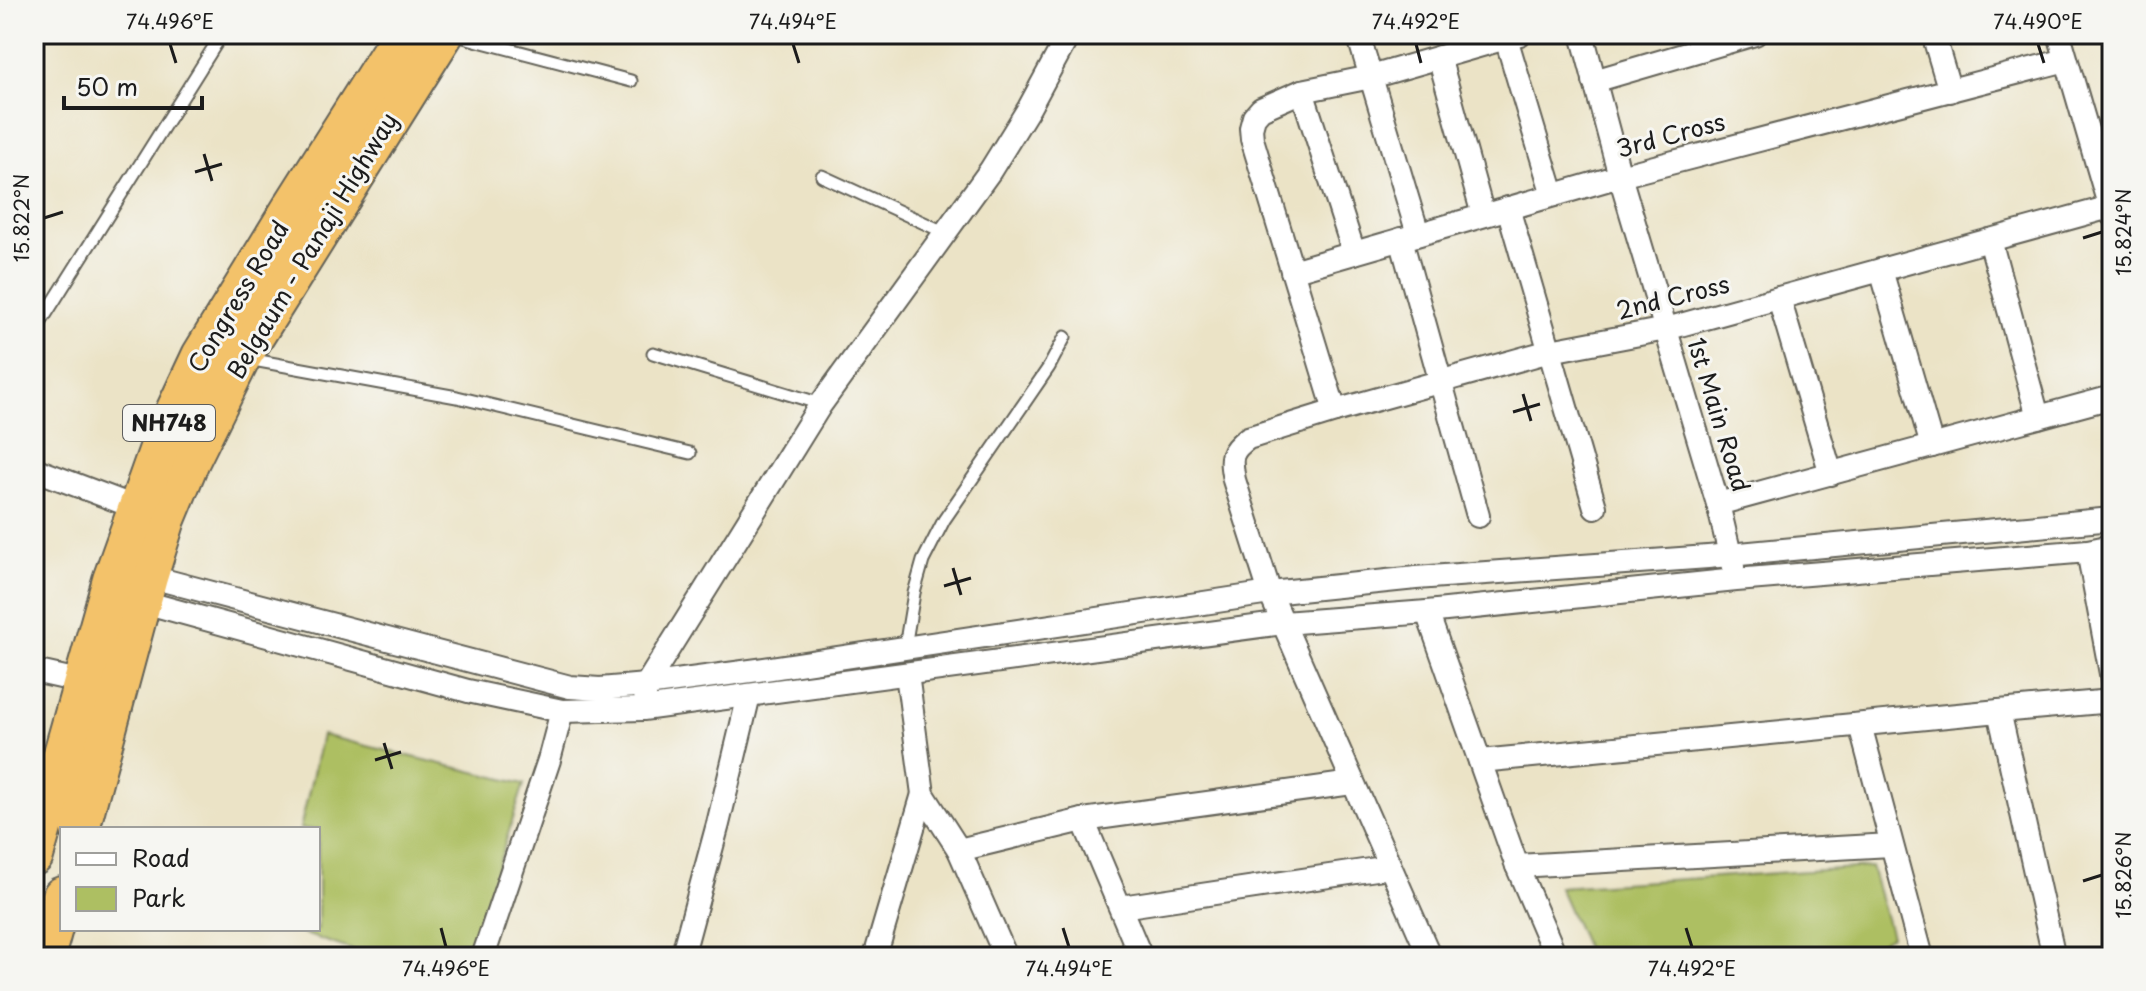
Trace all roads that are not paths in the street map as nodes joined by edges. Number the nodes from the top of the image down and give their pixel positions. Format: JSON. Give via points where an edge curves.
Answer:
{"nodes":[{"id":1,"x":222,"y":34,"type":"edge"},
{"id":2,"x":402,"y":34,"type":"edge"},
{"id":3,"x":444,"y":34,"type":"edge"},
{"id":4,"x":452,"y":34,"type":"edge"},
{"id":5,"x":1069,"y":34,"type":"edge"},
{"id":6,"x":1358,"y":34,"type":"edge"},
{"id":7,"x":1582,"y":34,"type":"edge"},
{"id":8,"x":1755,"y":34,"type":"edge"},
{"id":9,"x":1933,"y":34,"type":"edge"},
{"id":10,"x":2059,"y":34,"type":"edge"},
{"id":11,"x":1513,"y":36,"type":"edge"},
{"id":12,"x":1439,"y":57,"type":"junction"},
{"id":13,"x":2066,"y":60,"type":"junction"},
{"id":14,"x":1371,"y":77,"type":"junction"},
{"id":15,"x":631,"y":81,"type":"dead end"},
{"id":16,"x":1594,"y":81,"type":"junction"},
{"id":17,"x":1302,"y":91,"type":"junction"},
{"id":18,"x":1950,"y":91,"type":"junction"},
{"id":19,"x":822,"y":176,"type":"dead end"},
{"id":20,"x":1620,"y":176,"type":"junction"},
{"id":21,"x":1553,"y":195,"type":"junction"},
{"id":22,"x":1508,"y":208,"type":"junction"},
{"id":23,"x":2111,"y":211,"type":"edge"},
{"id":24,"x":1483,"y":215,"type":"junction"},
{"id":25,"x":946,"y":233,"type":"junction"},
{"id":26,"x":1410,"y":237,"type":"junction"},
{"id":27,"x":1990,"y":240,"type":"junction"},
{"id":28,"x":1354,"y":253,"type":"junction"},
{"id":29,"x":1881,"y":270,"type":"junction"},
{"id":30,"x":1292,"y":271,"type":"junction"},
{"id":31,"x":1779,"y":298,"type":"junction"},
{"id":32,"x":35,"y":329,"type":"edge"},
{"id":33,"x":1666,"y":329,"type":"junction"},
{"id":34,"x":1065,"y":337,"type":"dead end"},
{"id":35,"x":1550,"y":351,"type":"junction"},
{"id":36,"x":653,"y":353,"type":"dead end"},
{"id":37,"x":241,"y":358,"type":"junction"},
{"id":38,"x":1442,"y":381,"type":"junction"},
{"id":39,"x":2112,"y":397,"type":"edge"},
{"id":40,"x":821,"y":404,"type":"junction"},
{"id":41,"x":1335,"y":411,"type":"junction"},
{"id":42,"x":2038,"y":417,"type":"junction"},
{"id":43,"x":1932,"y":446,"type":"junction"},
{"id":44,"x":690,"y":453,"type":"dead end"},
{"id":45,"x":34,"y":469,"type":"edge"},
{"id":46,"x":1831,"y":474,"type":"junction"},
{"id":47,"x":1718,"y":504,"type":"junction"},
{"id":48,"x":1595,"y":507,"type":"dead end"},
{"id":49,"x":137,"y":508,"type":"junction"},
{"id":50,"x":1478,"y":516,"type":"dead end"},
{"id":51,"x":2112,"y":519,"type":"edge"},
{"id":52,"x":2112,"y":546,"type":"edge"},
{"id":53,"x":2088,"y":551,"type":"junction"},
{"id":54,"x":1730,"y":555,"type":"junction"},
{"id":55,"x":1736,"y":580,"type":"junction"},
{"id":56,"x":128,"y":584,"type":"junction"},
{"id":57,"x":1270,"y":593,"type":"junction"},
{"id":58,"x":1427,"y":612,"type":"junction"},
{"id":59,"x":1283,"y":623,"type":"junction"},
{"id":60,"x":905,"y":647,"type":"junction"},
{"id":61,"x":34,"y":671,"type":"edge"},
{"id":62,"x":907,"y":674,"type":"junction"},
{"id":63,"x":2112,"y":679,"type":"edge"},
{"id":64,"x":83,"y":682,"type":"junction"},
{"id":65,"x":646,"y":685,"type":"junction"},
{"id":66,"x":749,"y":695,"type":"junction"},
{"id":67,"x":2112,"y":701,"type":"edge"},
{"id":68,"x":643,"y":709,"type":"junction"},
{"id":69,"x":562,"y":711,"type":"junction"},
{"id":70,"x":1999,"y":711,"type":"junction"},
{"id":71,"x":1860,"y":725,"type":"junction"},
{"id":72,"x":1480,"y":761,"type":"junction"},
{"id":73,"x":1352,"y":783,"type":"junction"},
{"id":74,"x":923,"y":794,"type":"junction"},
{"id":75,"x":1083,"y":820,"type":"junction"},
{"id":76,"x":80,"y":827,"type":"edge"},
{"id":77,"x":1891,"y":845,"type":"junction"},
{"id":78,"x":959,"y":850,"type":"junction"},
{"id":79,"x":34,"y":856,"type":"edge"},
{"id":80,"x":1517,"y":866,"type":"junction"},
{"id":81,"x":1390,"y":867,"type":"junction"},
{"id":82,"x":60,"y":903,"type":"edge"},
{"id":83,"x":1121,"y":907,"type":"junction"},
{"id":84,"x":45,"y":957,"type":"edge"},
{"id":85,"x":483,"y":957,"type":"edge"},
{"id":86,"x":682,"y":957,"type":"edge"},
{"id":87,"x":875,"y":957,"type":"edge"},
{"id":88,"x":1006,"y":957,"type":"edge"},
{"id":89,"x":1141,"y":957,"type":"edge"},
{"id":90,"x":1428,"y":957,"type":"edge"},
{"id":91,"x":1556,"y":957,"type":"edge"},
{"id":92,"x":1922,"y":957,"type":"edge"},
{"id":93,"x":2054,"y":957,"type":"edge"}],
"edges":[{"from":1,"to":32,"type":"lane"},
{"from":2,"to":49,"type":"highway","name":"Congress Road","number":"NH748","via":[[201,356]]},
{"from":3,"to":37,"type":"highway","name":"Belgaum - Panaji Highway","number":"NH748"},
{"from":4,"to":15,"type":"lane"},
{"from":5,"to":25,"type":"street","via":[[1029,108]]},
{"from":6,"to":14,"type":"street"},
{"from":7,"to":16,"type":"street","name":"1st Main Road"},
{"from":8,"to":16,"type":"street"},
{"from":9,"to":18,"type":"street"},
{"from":10,"to":13,"type":"street"},
{"from":11,"to":12,"type":"street"},
{"from":11,"to":21,"type":"street"},
{"from":12,"to":14,"type":"street"},
{"from":12,"to":24,"type":"street"},
{"from":13,"to":18,"type":"street","name":"3rd Cross"},
{"from":13,"to":23,"type":"street"},
{"from":14,"to":17,"type":"street"},
{"from":14,"to":26,"type":"street"},
{"from":16,"to":20,"type":"street","name":"1st Main Road"},
{"from":17,"to":28,"type":"street"},
{"from":17,"to":30,"type":"street","via":[[1261,109],[1251,128]]},
{"from":18,"to":20,"type":"street","name":"3rd Cross"},
{"from":19,"to":25,"type":"lane"},
{"from":20,"to":21,"type":"street","name":"3rd Cross"},
{"from":20,"to":33,"type":"street","name":"1st Main Road"},
{"from":21,"to":22,"type":"street","name":"3rd Cross"},
{"from":22,"to":24,"type":"street","name":"3rd Cross"},
{"from":22,"to":35,"type":"street"},
{"from":23,"to":27,"type":"street","name":"2nd Cross"},
{"from":24,"to":26,"type":"street","name":"3rd Cross"},
{"from":25,"to":40,"type":"street"},
{"from":26,"to":28,"type":"street","name":"3rd Cross"},
{"from":26,"to":38,"type":"street"},
{"from":27,"to":29,"type":"street","name":"2nd Cross"},
{"from":27,"to":42,"type":"street"},
{"from":28,"to":30,"type":"street","name":"3rd Cross"},
{"from":29,"to":31,"type":"street","name":"2nd Cross"},
{"from":29,"to":43,"type":"street"},
{"from":30,"to":41,"type":"street"},
{"from":31,"to":33,"type":"street","name":"2nd Cross"},
{"from":31,"to":46,"type":"street"},
{"from":33,"to":35,"type":"street","name":"2nd Cross"},
{"from":33,"to":47,"type":"street","name":"1st Main Road"},
{"from":34,"to":60,"type":"lane","via":[[944,520],[923,561]]},
{"from":35,"to":38,"type":"street","name":"2nd Cross"},
{"from":35,"to":48,"type":"street"},
{"from":36,"to":40,"type":"lane"},
{"from":37,"to":44,"type":"lane","via":[[457,397]]},
{"from":37,"to":56,"type":"highway","name":"Belgaum - Panaji Highway","number":"NH748","via":[[166,519]]},
{"from":38,"to":41,"type":"street","name":"2nd Cross"},
{"from":38,"to":50,"type":"street"},
{"from":39,"to":42,"type":"street"},
{"from":40,"to":65,"type":"street"},
{"from":41,"to":57,"type":"street","name":"2nd Cross","via":[[1248,438],[1236,447],[1231,462],[1234,480]]},
{"from":42,"to":43,"type":"street"},
{"from":43,"to":46,"type":"street"},
{"from":45,"to":49,"type":"street"},
{"from":46,"to":47,"type":"street"},
{"from":47,"to":54,"type":"street","name":"1st Main Road"},
{"from":49,"to":56,"type":"highway","name":"Congress Road","number":"NH748"},
{"from":51,"to":54,"type":"street"},
{"from":52,"to":53,"type":"street"},
{"from":53,"to":55,"type":"street"},
{"from":53,"to":63,"type":"street"},
{"from":54,"to":55,"type":"street","name":"1st Main Road"},
{"from":54,"to":57,"type":"street"},
{"from":55,"to":58,"type":"street"},
{"from":56,"to":64,"type":"highway","name":"Congress Road","number":"NH748"},
{"from":56,"to":65,"type":"street","via":[[570,687]]},
{"from":56,"to":69,"type":"street","via":[[468,691]]},
{"from":56,"to":76,"type":"highway","name":"Belgaum - Panaji Highway","number":"NH748"},
{"from":57,"to":59,"type":"street"},
{"from":57,"to":60,"type":"street"},
{"from":58,"to":59,"type":"street"},
{"from":58,"to":72,"type":"street"},
{"from":59,"to":62,"type":"street"},
{"from":59,"to":73,"type":"street"},
{"from":60,"to":65,"type":"street"},
{"from":61,"to":64,"type":"street"},
{"from":62,"to":66,"type":"street"},
{"from":62,"to":74,"type":"street"},
{"from":64,"to":79,"type":"highway","name":"Congress Road","number":"NH748"},
{"from":65,"to":68,"type":"street"},
{"from":66,"to":68,"type":"street"},
{"from":66,"to":86,"type":"street"},
{"from":67,"to":70,"type":"street"},
{"from":68,"to":69,"type":"street"},
{"from":69,"to":85,"type":"street"},
{"from":70,"to":71,"type":"street"},
{"from":70,"to":93,"type":"street"},
{"from":71,"to":72,"type":"street"},
{"from":71,"to":77,"type":"street"},
{"from":72,"to":80,"type":"street"},
{"from":73,"to":75,"type":"street"},
{"from":73,"to":81,"type":"street"},
{"from":74,"to":78,"type":"street"},
{"from":74,"to":87,"type":"street"},
{"from":75,"to":78,"type":"street"},
{"from":75,"to":83,"type":"street"},
{"from":77,"to":80,"type":"street"},
{"from":77,"to":92,"type":"street"},
{"from":78,"to":88,"type":"street"},
{"from":80,"to":91,"type":"street"},
{"from":81,"to":83,"type":"street"},
{"from":81,"to":90,"type":"street"},
{"from":82,"to":84,"type":"highway"},
{"from":83,"to":89,"type":"street"}]}
